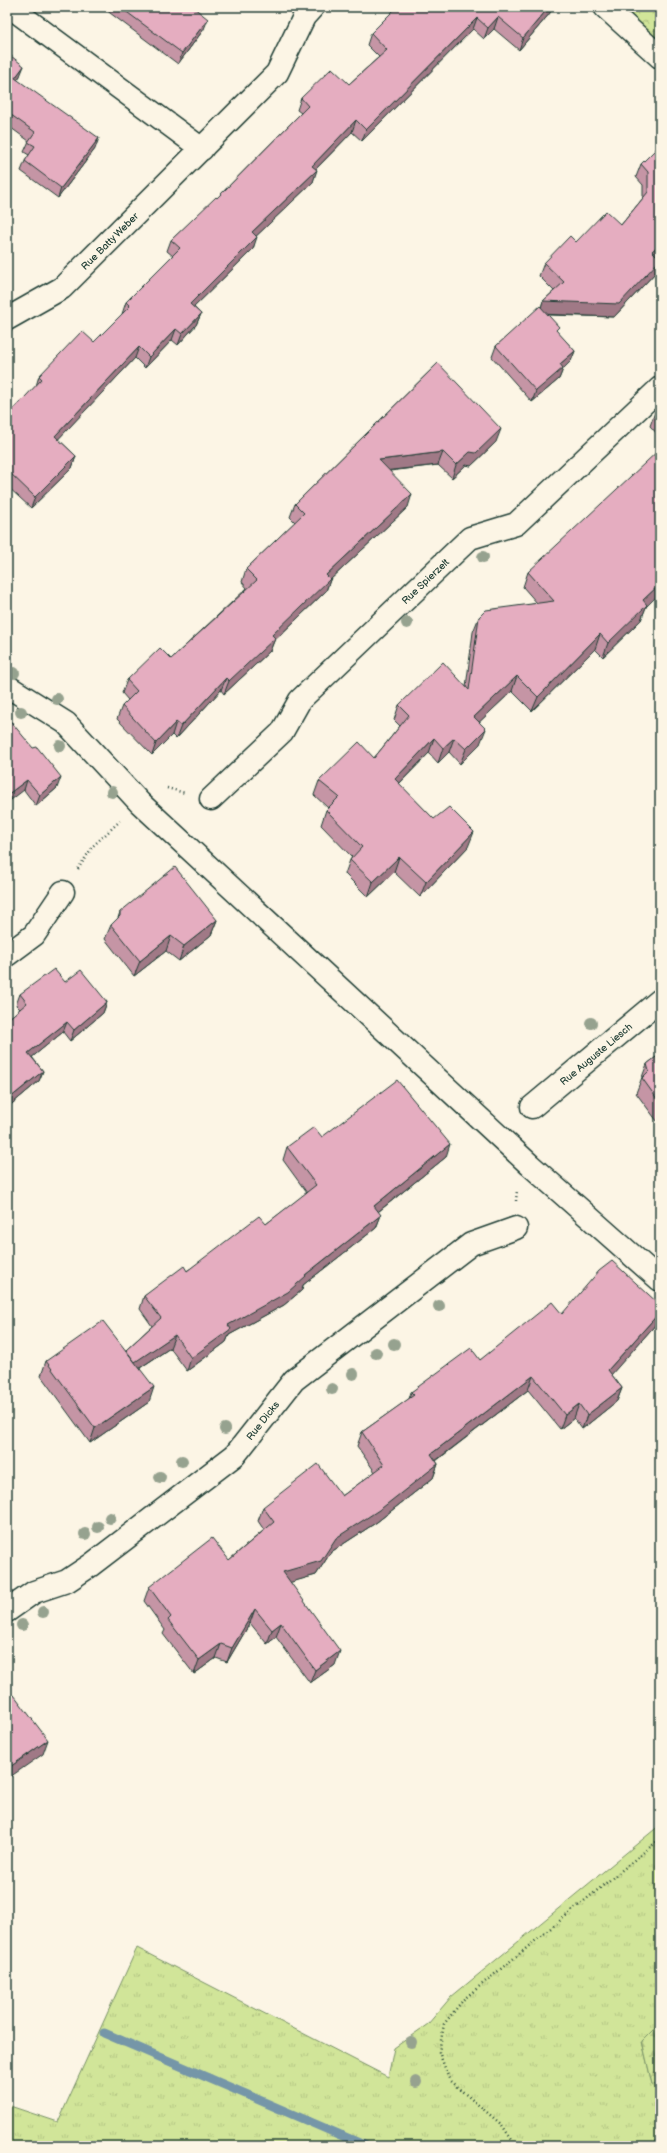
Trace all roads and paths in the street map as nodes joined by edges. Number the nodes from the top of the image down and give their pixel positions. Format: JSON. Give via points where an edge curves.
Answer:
{"nodes":[{"id":1,"x":10,"y":7,"type":"edge"},
{"id":2,"x":313,"y":7,"type":"edge"},
{"id":3,"x":605,"y":7,"type":"edge"},
{"id":4,"x":660,"y":57,"type":"edge"},
{"id":5,"x":202,"y":149,"type":"junction"},
{"id":6,"x":7,"y":320,"type":"edge"},
{"id":7,"x":660,"y":388,"type":"edge"},
{"id":8,"x":7,"y":686,"type":"edge"},
{"id":9,"x":211,"y":799,"type":"dead end"},
{"id":10,"x":140,"y":803,"type":"junction"},
{"id":11,"x":63,"y":892,"type":"joint"},
{"id":12,"x":7,"y":955,"type":"edge"},
{"id":13,"x":660,"y":1000,"type":"edge"},
{"id":14,"x":532,"y":1107,"type":"dead end"},
{"id":15,"x":516,"y":1228,"type":"dead end"},
{"id":16,"x":660,"y":1280,"type":"edge"},
{"id":17,"x":7,"y":1611,"type":"edge"},
{"id":18,"x":660,"y":1839,"type":"edge"},
{"id":19,"x":516,"y":2146,"type":"edge"}],
"edges":[{"from":1,"to":5,"type":"street"},
{"from":2,"to":5,"type":"street","name":"Rue Batty Weber","via":[[304,16],[277,73]]},
{"from":3,"to":4,"type":"street"},
{"from":5,"to":6,"type":"street","name":"Rue Batty Weber","via":[[62,288]]},
{"from":7,"to":9,"type":"street","name":"Rue Spierzelt","via":[[516,524],[470,538],[300,700],[282,732]]},
{"from":8,"to":10,"type":"street","via":[[66,723]]},
{"from":10,"to":11,"type":"path","via":[[92,846]]},
{"from":10,"to":16,"type":"street","via":[[524,1160]]},
{"from":11,"to":12,"type":"street","via":[[34,935]]},
{"from":13,"to":14,"type":"street","name":"Rue Auguste Liesch"},
{"from":15,"to":17,"type":"street","name":"Rue Dicks","via":[[471,1244],[294,1380],[235,1455],[67,1581],[34,1592]]},
{"from":18,"to":19,"type":"path","via":[[464,1999],[444,2024],[439,2052],[450,2081],[502,2125]]}]}
